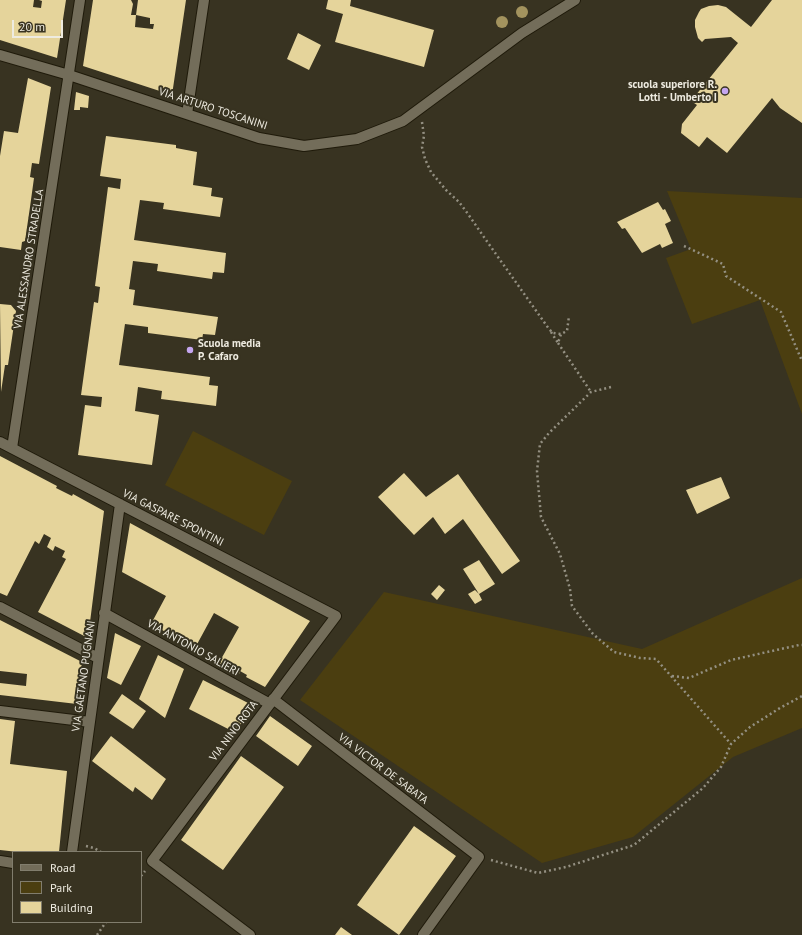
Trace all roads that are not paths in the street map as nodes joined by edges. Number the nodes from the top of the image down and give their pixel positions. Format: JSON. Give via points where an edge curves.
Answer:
{"nodes":[{"id":1,"x":80,"y":0,"type":"edge"},
{"id":2,"x":204,"y":0,"type":"edge"},
{"id":3,"x":575,"y":0,"type":"edge"},
{"id":4,"x":0,"y":55,"type":"edge"},
{"id":5,"x":69,"y":75,"type":"junction"},
{"id":6,"x":187,"y":114,"type":"junction"},
{"id":7,"x":0,"y":442,"type":"edge"},
{"id":8,"x":12,"y":448,"type":"junction"},
{"id":9,"x":120,"y":504,"type":"junction"},
{"id":10,"x":0,"y":607,"type":"edge"},
{"id":11,"x":104,"y":613,"type":"junction"},
{"id":12,"x":336,"y":616,"type":"joint"},
{"id":13,"x":98,"y":658,"type":"junction"},
{"id":14,"x":271,"y":702,"type":"junction"},
{"id":15,"x":0,"y":711,"type":"edge"},
{"id":16,"x":90,"y":722,"type":"junction"},
{"id":17,"x":72,"y":851,"type":"edge"},
{"id":18,"x":0,"y":861,"type":"edge"},
{"id":19,"x":12,"y":863,"type":"edge"},
{"id":20,"x":250,"y":935,"type":"edge"},
{"id":21,"x":423,"y":935,"type":"edge"}],
"edges":[{"from":1,"to":5,"type":"street","name":"VIA ALESSANDRO STRADELLA"},
{"from":2,"to":6,"type":"street"},
{"from":3,"to":6,"type":"street","name":"VIA ARTURO TOSCANINI","via":[[522,33],[403,121],[357,139],[304,146],[259,138]]},
{"from":4,"to":5,"type":"street","name":"VIA ARTURO TOSCANINI"},
{"from":5,"to":6,"type":"street","name":"VIA ARTURO TOSCANINI"},
{"from":5,"to":8,"type":"street","name":"VIA ALESSANDRO STRADELLA"},
{"from":7,"to":8,"type":"street","name":"VIA GASPARE SPONTINI"},
{"from":8,"to":9,"type":"street","name":"VIA GASPARE SPONTINI"},
{"from":9,"to":11,"type":"street","name":"VIA GAETANO PUGNANI"},
{"from":9,"to":12,"type":"street","name":"VIA GASPARE SPONTINI"},
{"from":10,"to":13,"type":"street"},
{"from":11,"to":13,"type":"street","name":"VIA GAETANO PUGNANI"},
{"from":11,"to":14,"type":"street","name":"VIA ANTONIO SALIERI"},
{"from":12,"to":14,"type":"street","name":"VIA NINO ROTA"},
{"from":13,"to":16,"type":"street","name":"VIA GAETANO PUGNANI"},
{"from":14,"to":20,"type":"street","name":"VIA NINO ROTA","via":[[152,861]]},
{"from":14,"to":21,"type":"street","name":"VIA VICTOR DE SABATA","via":[[479,857]]},
{"from":15,"to":16,"type":"street"},
{"from":16,"to":17,"type":"street","name":"VIA GAETANO PUGNANI"},
{"from":18,"to":19,"type":"street"}]}
